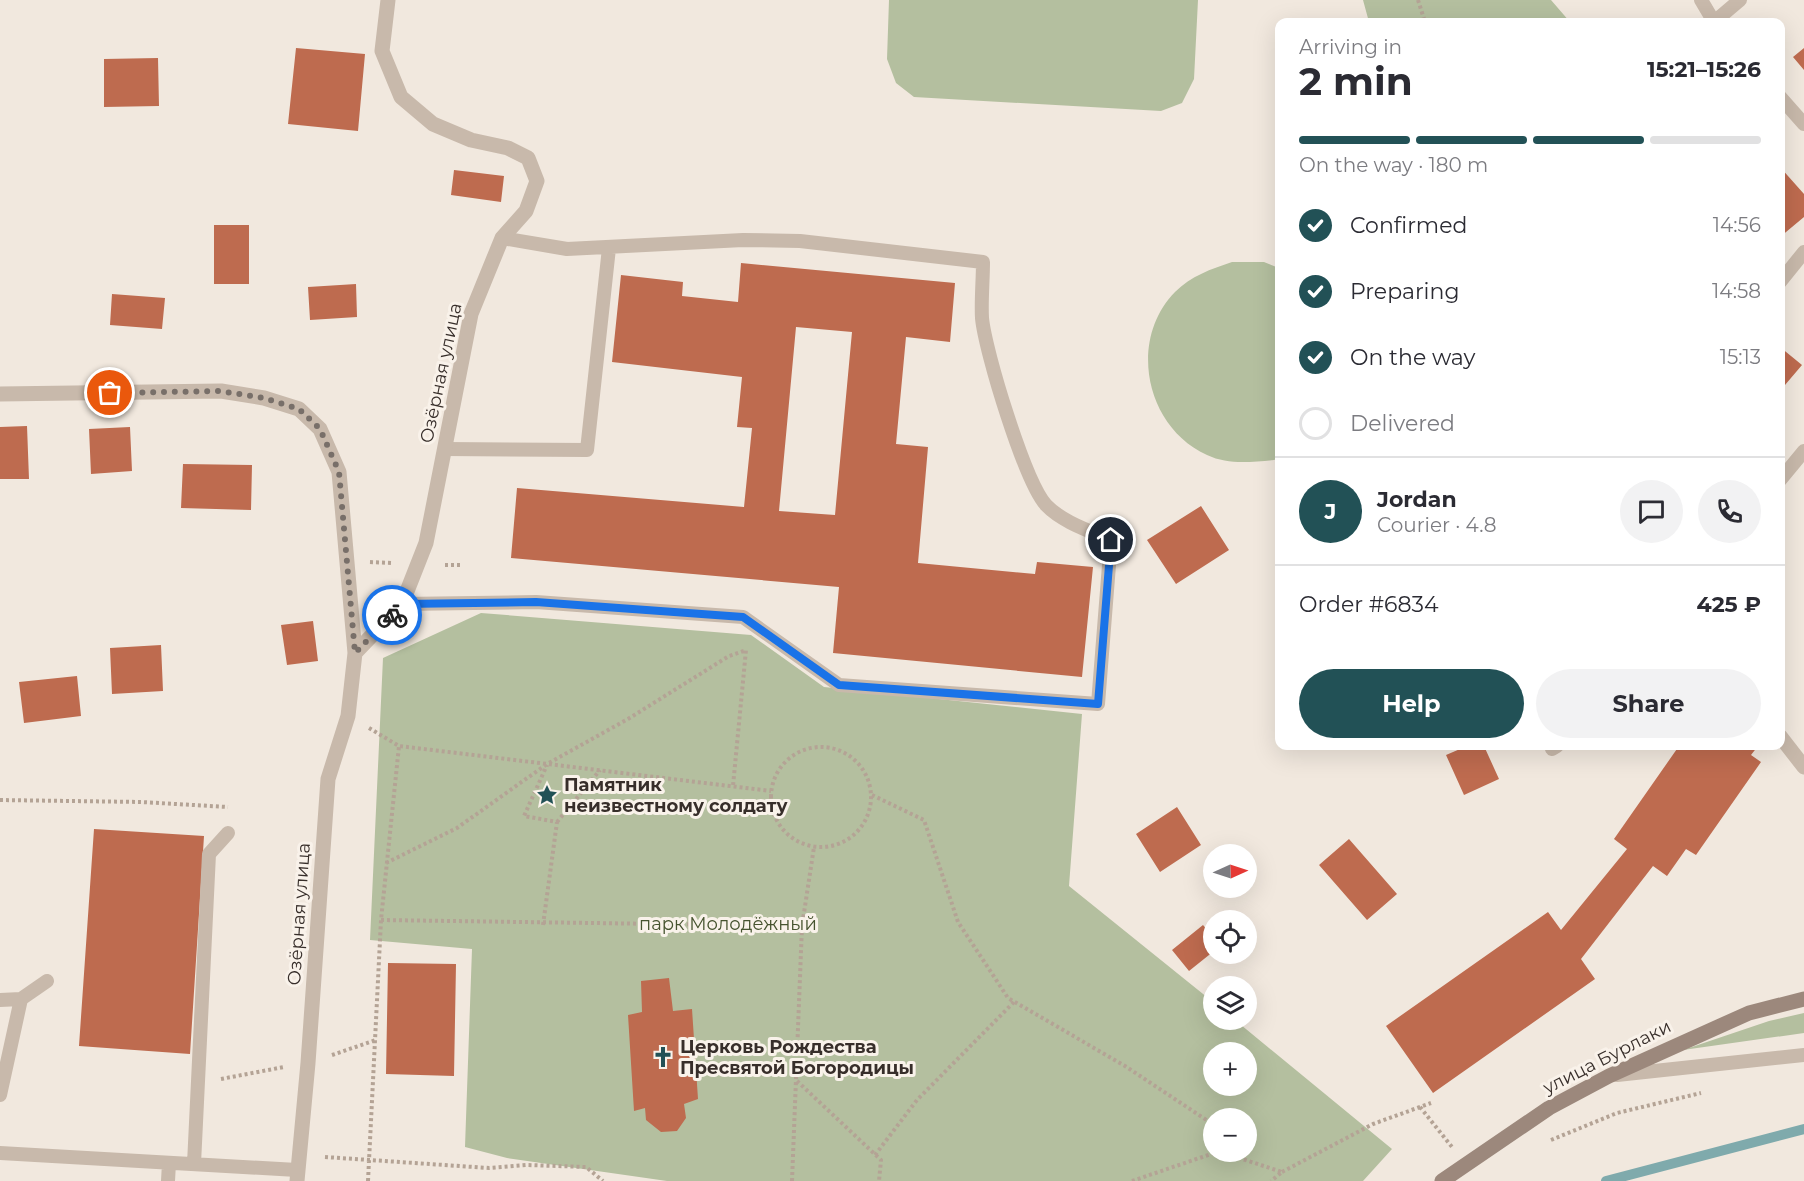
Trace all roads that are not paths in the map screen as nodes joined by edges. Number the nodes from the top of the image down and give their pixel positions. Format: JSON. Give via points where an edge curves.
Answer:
{"nodes":[{"id":1,"x":388,"y":0,"type":"edge"},
{"id":2,"x":1701,"y":0,"type":"edge"},
{"id":3,"x":1740,"y":0,"type":"edge"},
{"id":4,"x":1712,"y":18,"type":"edge"},
{"id":5,"x":1719,"y":18,"type":"edge"},
{"id":6,"x":1785,"y":103,"type":"edge"},
{"id":7,"x":1804,"y":124,"type":"edge"},
{"id":8,"x":502,"y":238,"type":"junction"},
{"id":9,"x":609,"y":248,"type":"junction"},
{"id":10,"x":1804,"y":252,"type":"edge"},
{"id":11,"x":1785,"y":276,"type":"edge"},
{"id":12,"x":0,"y":394,"type":"edge"},
{"id":13,"x":445,"y":449,"type":"junction"},
{"id":14,"x":1804,"y":451,"type":"edge"},
{"id":15,"x":1785,"y":474,"type":"edge"},
{"id":16,"x":402,"y":604,"type":"junction"},
{"id":17,"x":355,"y":653,"type":"junction"},
{"id":18,"x":1785,"y":742,"type":"edge"},
{"id":19,"x":1804,"y":767,"type":"edge"},
{"id":20,"x":228,"y":832,"type":"dead end"},
{"id":21,"x":47,"y":981,"type":"dead end"},
{"id":22,"x":21,"y":999,"type":"junction"},
{"id":23,"x":1804,"y":999,"type":"edge"},
{"id":24,"x":0,"y":1000,"type":"edge"},
{"id":25,"x":1804,"y":1055,"type":"edge"},
{"id":26,"x":1609,"y":1076,"type":"junction"},
{"id":27,"x":0,"y":1095,"type":"edge"},
{"id":28,"x":0,"y":1153,"type":"edge"},
{"id":29,"x":170,"y":1163,"type":"junction"},
{"id":30,"x":194,"y":1164,"type":"junction"},
{"id":31,"x":298,"y":1169,"type":"edge"},
{"id":32,"x":168,"y":1181,"type":"edge"},
{"id":33,"x":1442,"y":1181,"type":"edge"}],
"edges":[{"from":1,"to":8,"type":"street","name":"Озёрная улица","via":[[382,51],[400,97],[432,124],[528,158],[537,181],[533,197]]},
{"from":2,"to":4,"type":"lane"},
{"from":3,"to":5,"type":"lane"},
{"from":6,"to":7,"type":"lane"},
{"from":8,"to":9,"type":"lane","via":[[567,249]]},
{"from":8,"to":13,"type":"street","name":"Озёрная улица","via":[[471,314]]},
{"from":9,"to":13,"type":"lane","via":[[587,450]]},
{"from":9,"to":16,"type":"lane","via":[[742,240],[800,241],[983,262],[982,318],[1024,461],[1046,505],[1080,527],[1111,540],[1098,704],[839,685],[743,617],[536,602]]},
{"from":10,"to":11,"type":"lane"},
{"from":12,"to":17,"type":"street","name":"Озёрная улица","via":[[220,391],[299,409],[320,429],[339,472]]},
{"from":13,"to":16,"type":"street","name":"Озёрная улица","via":[[426,543]]},
{"from":14,"to":15,"type":"lane"},
{"from":16,"to":17,"type":"street","name":"Озёрная улица"},
{"from":17,"to":31,"type":"street","name":"Озёрная улица","via":[[348,716],[328,779]]},
{"from":18,"to":19,"type":"street"},
{"from":20,"to":30,"type":"lane","via":[[209,854]]},
{"from":21,"to":22,"type":"lane"},
{"from":22,"to":24,"type":"lane"},
{"from":22,"to":27,"type":"lane"},
{"from":23,"to":26,"type":"street","name":"улица Бурлаки","via":[[1749,1012]]},
{"from":25,"to":26,"type":"lane"},
{"from":26,"to":33,"type":"street","name":"улица Бурлаки","via":[[1549,1108]]},
{"from":28,"to":29,"type":"lane"},
{"from":29,"to":30,"type":"lane"},
{"from":29,"to":32,"type":"lane"},
{"from":30,"to":31,"type":"lane"}]}
